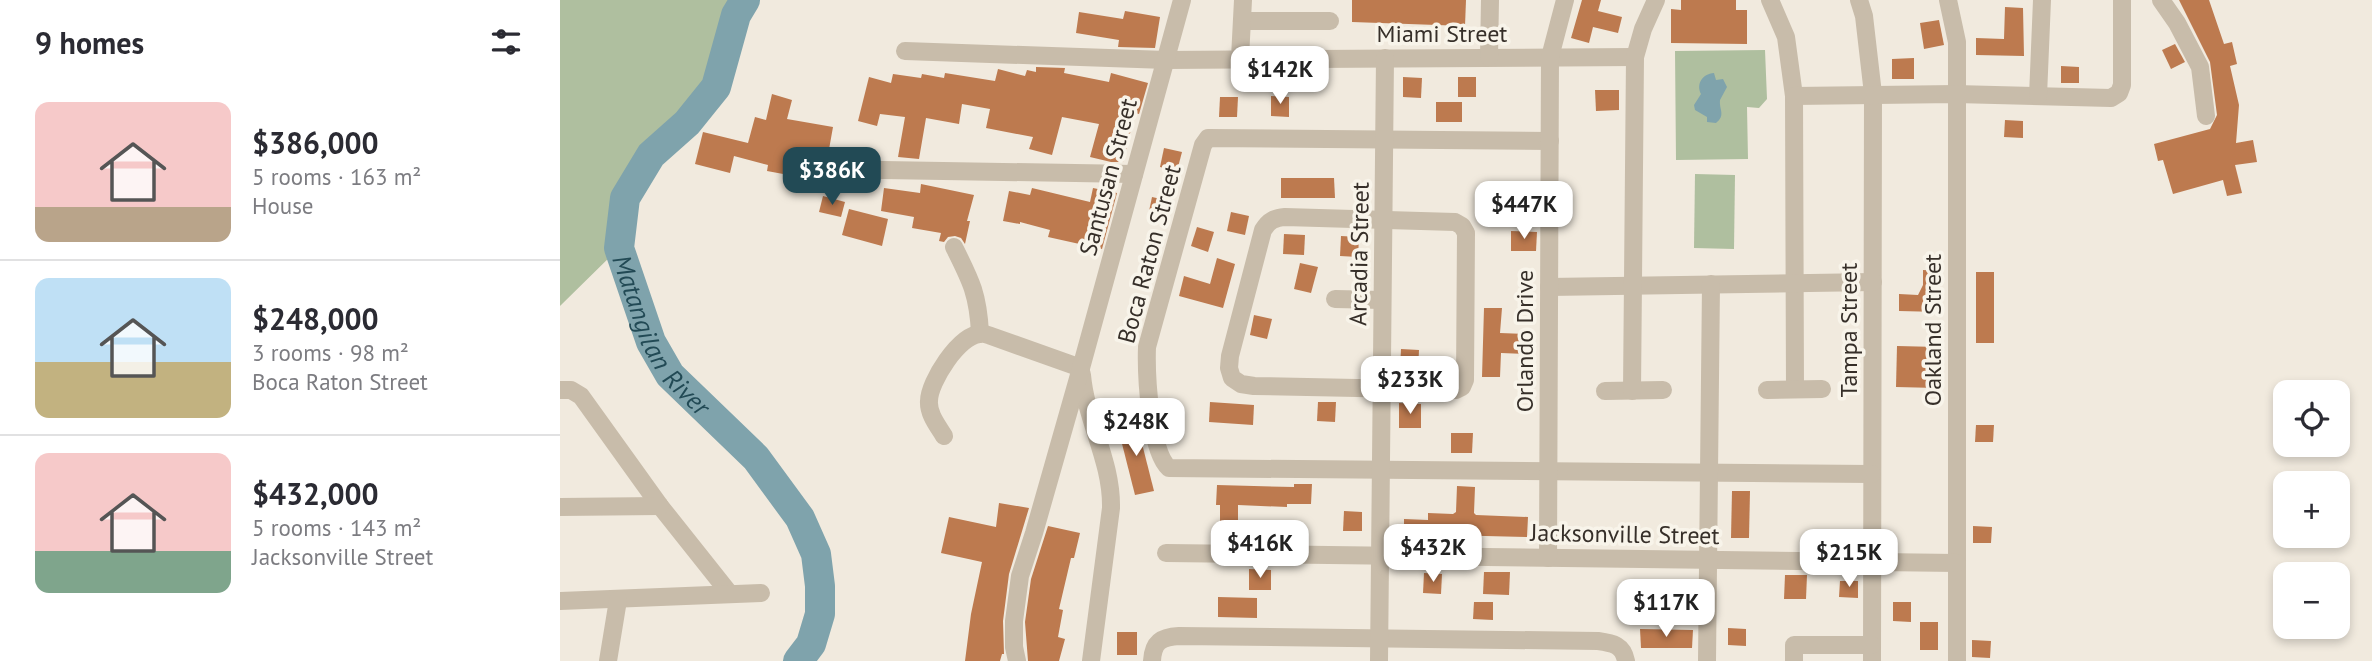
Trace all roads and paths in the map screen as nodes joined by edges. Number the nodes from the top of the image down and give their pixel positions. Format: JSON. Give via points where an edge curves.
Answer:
{"nodes":[{"id":1,"x":1182,"y":0,"type":"edge"},
{"id":2,"x":1243,"y":0,"type":"edge"},
{"id":3,"x":1490,"y":0,"type":"edge"},
{"id":4,"x":1565,"y":0,"type":"edge"},
{"id":5,"x":1656,"y":0,"type":"edge"},
{"id":6,"x":1770,"y":0,"type":"edge"},
{"id":7,"x":1859,"y":0,"type":"edge"},
{"id":8,"x":1948,"y":0,"type":"edge"},
{"id":9,"x":2042,"y":0,"type":"edge"},
{"id":10,"x":2122,"y":0,"type":"edge"},
{"id":11,"x":2161,"y":0,"type":"edge"},
{"id":12,"x":1242,"y":21,"type":"junction"},
{"id":13,"x":1330,"y":22,"type":"dead end"},
{"id":14,"x":905,"y":51,"type":"dead end"},
{"id":15,"x":1489,"y":57,"type":"junction"},
{"id":16,"x":1550,"y":57,"type":"junction"},
{"id":17,"x":1635,"y":57,"type":"junction"},
{"id":18,"x":1240,"y":58,"type":"junction"},
{"id":19,"x":1385,"y":58,"type":"junction"},
{"id":20,"x":1166,"y":60,"type":"junction"},
{"id":21,"x":1873,"y":94,"type":"junction"},
{"id":22,"x":1956,"y":94,"type":"junction"},
{"id":23,"x":1794,"y":96,"type":"junction"},
{"id":24,"x":2038,"y":96,"type":"junction"},
{"id":25,"x":2206,"y":116,"type":"dead end"},
{"id":26,"x":1384,"y":139,"type":"junction"},
{"id":27,"x":1550,"y":141,"type":"junction"},
{"id":28,"x":823,"y":169,"type":"dead end"},
{"id":29,"x":1134,"y":174,"type":"junction"},
{"id":30,"x":1383,"y":221,"type":"junction"},
{"id":31,"x":954,"y":247,"type":"dead end"},
{"id":32,"x":1873,"y":282,"type":"junction"},
{"id":33,"x":1794,"y":283,"type":"junction"},
{"id":34,"x":1711,"y":284,"type":"junction"},
{"id":35,"x":1633,"y":285,"type":"junction"},
{"id":36,"x":1549,"y":287,"type":"junction"},
{"id":37,"x":1335,"y":299,"type":"dead end"},
{"id":38,"x":1382,"y":300,"type":"junction"},
{"id":39,"x":980,"y":334,"type":"junction"},
{"id":40,"x":1081,"y":368,"type":"junction"},
{"id":41,"x":1381,"y":389,"type":"junction"},
{"id":42,"x":1822,"y":389,"type":"dead end"},
{"id":43,"x":560,"y":390,"type":"edge"},
{"id":44,"x":1662,"y":390,"type":"dead end"},
{"id":45,"x":1767,"y":390,"type":"dead end"},
{"id":46,"x":1795,"y":390,"type":"junction"},
{"id":47,"x":1605,"y":391,"type":"dead end"},
{"id":48,"x":1632,"y":391,"type":"junction"},
{"id":49,"x":944,"y":436,"type":"dead end"},
{"id":50,"x":1380,"y":470,"type":"junction"},
{"id":51,"x":1548,"y":472,"type":"junction"},
{"id":52,"x":1709,"y":473,"type":"junction"},
{"id":53,"x":1872,"y":474,"type":"junction"},
{"id":54,"x":660,"y":506,"type":"junction"},
{"id":55,"x":560,"y":507,"type":"edge"},
{"id":56,"x":1166,"y":553,"type":"dead end"},
{"id":57,"x":1380,"y":555,"type":"junction"},
{"id":58,"x":1548,"y":558,"type":"junction"},
{"id":59,"x":1708,"y":560,"type":"junction"},
{"id":60,"x":1872,"y":562,"type":"junction"},
{"id":61,"x":1957,"y":563,"type":"junction"},
{"id":62,"x":761,"y":593,"type":"dead end"},
{"id":63,"x":730,"y":594,"type":"junction"},
{"id":64,"x":618,"y":600,"type":"junction"},
{"id":65,"x":560,"y":601,"type":"edge"},
{"id":66,"x":1378,"y":639,"type":"junction"},
{"id":67,"x":1872,"y":653,"type":"edge"},
{"id":68,"x":608,"y":661,"type":"edge"},
{"id":69,"x":1017,"y":661,"type":"edge"},
{"id":70,"x":1091,"y":661,"type":"edge"},
{"id":71,"x":1152,"y":661,"type":"edge"},
{"id":72,"x":1379,"y":661,"type":"edge"},
{"id":73,"x":1626,"y":661,"type":"edge"},
{"id":74,"x":1707,"y":661,"type":"edge"},
{"id":75,"x":1794,"y":661,"type":"edge"},
{"id":76,"x":1957,"y":661,"type":"edge"}],
"edges":[{"from":1,"to":20,"type":"street","name":"Santusan Street"},
{"from":2,"to":12,"type":"street"},
{"from":3,"to":15,"type":"street"},
{"from":4,"to":16,"type":"street","name":"Orlando Drive"},
{"from":5,"to":17,"type":"street"},
{"from":6,"to":23,"type":"street","via":[[1786,37]]},
{"from":7,"to":21,"type":"street","name":"Tampa Street"},
{"from":8,"to":22,"type":"street","name":"Oakland Street","via":[[1956,42]]},
{"from":9,"to":24,"type":"street"},
{"from":10,"to":24,"type":"street","via":[[2119,93],[2102,99]]},
{"from":11,"to":25,"type":"street","via":[[2200,67]]},
{"from":12,"to":13,"type":"street"},
{"from":12,"to":18,"type":"street"},
{"from":14,"to":20,"type":"street","name":"Miami Street"},
{"from":15,"to":16,"type":"street","name":"Miami Street"},
{"from":15,"to":19,"type":"street","name":"Miami Street"},
{"from":16,"to":17,"type":"street","name":"Miami Street"},
{"from":16,"to":27,"type":"street","name":"Orlando Drive"},
{"from":17,"to":35,"type":"street"},
{"from":18,"to":19,"type":"street","name":"Miami Street"},
{"from":18,"to":20,"type":"street","name":"Miami Street"},
{"from":19,"to":26,"type":"street","name":"Arcadia Street"},
{"from":20,"to":29,"type":"street","name":"Santusan Street"},
{"from":21,"to":22,"type":"street"},
{"from":21,"to":23,"type":"street"},
{"from":21,"to":32,"type":"street","name":"Tampa Street"},
{"from":22,"to":24,"type":"street"},
{"from":22,"to":61,"type":"street","name":"Oakland Street"},
{"from":23,"to":33,"type":"street"},
{"from":26,"to":27,"type":"street","name":"Boca Raton Street"},
{"from":26,"to":30,"type":"street","name":"Arcadia Street"},
{"from":26,"to":50,"type":"street","name":"Boca Raton Street","via":[[1208,138],[1147,347],[1154,428],[1163,462],[1169,468]]},
{"from":27,"to":36,"type":"street","name":"Orlando Drive"},
{"from":28,"to":29,"type":"street"},
{"from":29,"to":40,"type":"street","name":"Santusan Street"},
{"from":30,"to":38,"type":"street","name":"Arcadia Street"},
{"from":30,"to":41,"type":"street","via":[[1455,222],[1466,233],[1465,380],[1456,390]]},
{"from":30,"to":41,"type":"street","via":[[1285,217],[1267,223],[1229,368],[1231,378],[1254,386]]},
{"from":31,"to":39,"type":"street","via":[[974,288]]},
{"from":32,"to":33,"type":"street"},
{"from":32,"to":53,"type":"street","name":"Tampa Street"},
{"from":33,"to":34,"type":"street"},
{"from":33,"to":46,"type":"street"},
{"from":34,"to":35,"type":"street"},
{"from":34,"to":52,"type":"street"},
{"from":35,"to":36,"type":"street"},
{"from":35,"to":48,"type":"street"},
{"from":36,"to":51,"type":"street","name":"Orlando Drive"},
{"from":37,"to":38,"type":"street"},
{"from":38,"to":41,"type":"street","name":"Arcadia Street"},
{"from":39,"to":40,"type":"street"},
{"from":39,"to":49,"type":"street","via":[[959,346],[933,383],[929,408]]},
{"from":40,"to":69,"type":"street","name":"Santusan Street","via":[[1020,576],[1014,621]]},
{"from":40,"to":70,"type":"street","via":[[1084,397],[1112,488]]},
{"from":41,"to":50,"type":"street","name":"Arcadia Street"},
{"from":42,"to":46,"type":"street"},
{"from":43,"to":54,"type":"street","via":[[581,396]]},
{"from":44,"to":48,"type":"street"},
{"from":45,"to":46,"type":"street"},
{"from":47,"to":48,"type":"street"},
{"from":50,"to":51,"type":"street","name":"Boca Raton Street"},
{"from":50,"to":57,"type":"street","name":"Arcadia Street"},
{"from":51,"to":52,"type":"street","name":"Boca Raton Street"},
{"from":51,"to":58,"type":"street","name":"Orlando Drive"},
{"from":52,"to":53,"type":"street","name":"Boca Raton Street"},
{"from":52,"to":59,"type":"street"},
{"from":53,"to":60,"type":"street","name":"Tampa Street"},
{"from":54,"to":55,"type":"street"},
{"from":54,"to":63,"type":"street"},
{"from":56,"to":57,"type":"street","name":"Jacksonville Street"},
{"from":57,"to":58,"type":"street","name":"Jacksonville Street"},
{"from":57,"to":66,"type":"street","name":"Arcadia Street"},
{"from":58,"to":59,"type":"street","name":"Jacksonville Street"},
{"from":59,"to":60,"type":"street","name":"Jacksonville Street"},
{"from":59,"to":74,"type":"street"},
{"from":60,"to":61,"type":"street","name":"Jacksonville Street"},
{"from":60,"to":67,"type":"street","name":"Tampa Street"},
{"from":61,"to":76,"type":"street","name":"Oakland Street"},
{"from":62,"to":63,"type":"street"},
{"from":63,"to":64,"type":"street"},
{"from":64,"to":65,"type":"street"},
{"from":64,"to":68,"type":"street"},
{"from":66,"to":71,"type":"street","via":[[1167,636],[1157,641]]},
{"from":66,"to":72,"type":"street","name":"Arcadia Street"},
{"from":66,"to":73,"type":"street","via":[[1609,642],[1618,645]]},
{"from":67,"to":75,"type":"street","via":[[1794,645]]}]}
